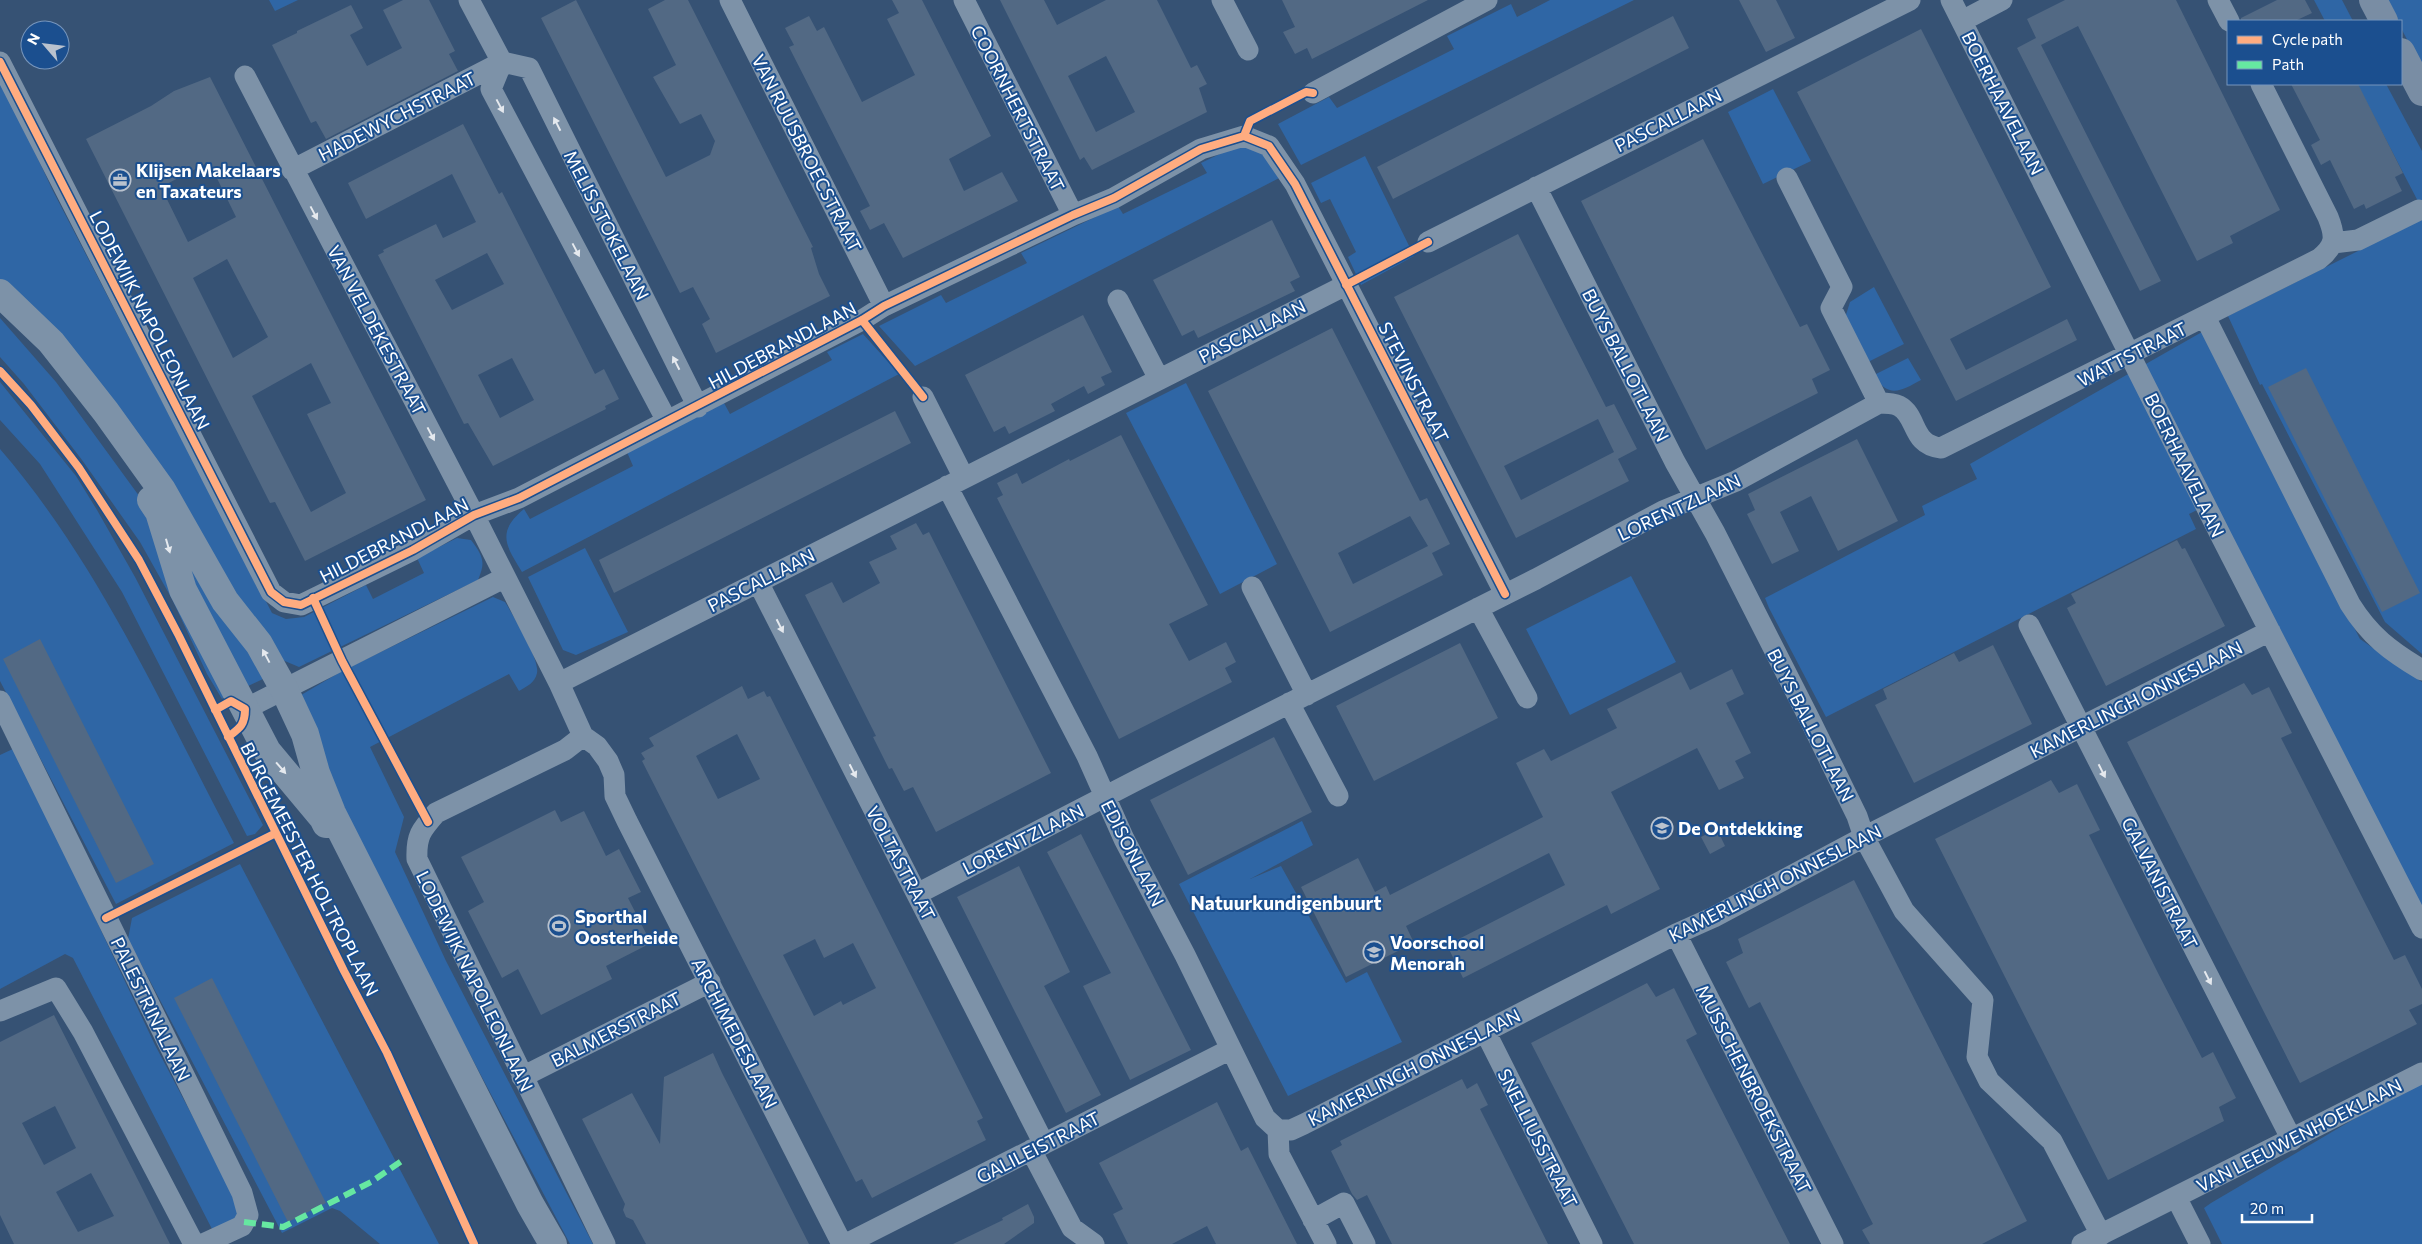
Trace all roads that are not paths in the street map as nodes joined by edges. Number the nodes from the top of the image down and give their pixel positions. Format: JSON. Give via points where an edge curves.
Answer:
{"nodes":[{"id":1,"x":469,"y":0,"type":"edge"},
{"id":2,"x":730,"y":0,"type":"edge"},
{"id":3,"x":964,"y":0,"type":"edge"},
{"id":4,"x":1222,"y":0,"type":"edge"},
{"id":5,"x":1910,"y":0,"type":"edge"},
{"id":6,"x":1951,"y":0,"type":"edge"},
{"id":7,"x":2002,"y":0,"type":"edge"},
{"id":8,"x":2218,"y":0,"type":"edge"},
{"id":9,"x":2373,"y":0,"type":"edge"},
{"id":10,"x":1484,"y":1,"type":"edge"},
{"id":11,"x":2228,"y":20,"type":"edge"},
{"id":12,"x":2383,"y":20,"type":"edge"},
{"id":13,"x":1962,"y":21,"type":"junction"},
{"id":14,"x":1248,"y":50,"type":"dead end"},
{"id":15,"x":2402,"y":54,"type":"edge"},
{"id":16,"x":0,"y":62,"type":"edge"},
{"id":17,"x":502,"y":62,"type":"junction"},
{"id":18,"x":245,"y":76,"type":"dead end"},
{"id":19,"x":2262,"y":85,"type":"edge"},
{"id":20,"x":2422,"y":92,"type":"edge"},
{"id":21,"x":1313,"y":93,"type":"dead end"},
{"id":22,"x":292,"y":170,"type":"junction"},
{"id":23,"x":1787,"y":178,"type":"dead end"},
{"id":24,"x":1295,"y":184,"type":"joint"},
{"id":25,"x":1536,"y":187,"type":"junction"},
{"id":26,"x":2419,"y":210,"type":"dead end"},
{"id":27,"x":1073,"y":215,"type":"junction"},
{"id":28,"x":1428,"y":242,"type":"dead end"},
{"id":29,"x":2331,"y":247,"type":"junction"},
{"id":30,"x":1346,"y":285,"type":"junction"},
{"id":31,"x":0,"y":293,"type":"edge"},
{"id":32,"x":1118,"y":300,"type":"dead end"},
{"id":33,"x":884,"y":306,"type":"junction"},
{"id":34,"x":0,"y":309,"type":"edge"},
{"id":35,"x":2205,"y":317,"type":"junction"},
{"id":36,"x":2130,"y":354,"type":"junction"},
{"id":37,"x":1159,"y":379,"type":"junction"},
{"id":38,"x":924,"y":397,"type":"dead end"},
{"id":39,"x":1879,"y":403,"type":"junction"},
{"id":40,"x":698,"y":407,"type":"junction"},
{"id":41,"x":667,"y":421,"type":"junction"},
{"id":42,"x":955,"y":482,"type":"junction"},
{"id":43,"x":1695,"y":498,"type":"junction"},
{"id":44,"x":474,"y":515,"type":"junction"},
{"id":45,"x":506,"y":581,"type":"junction"},
{"id":46,"x":758,"y":582,"type":"junction"},
{"id":47,"x":1252,"y":587,"type":"dead end"},
{"id":48,"x":271,"y":592,"type":"joint"},
{"id":49,"x":1506,"y":594,"type":"junction"},
{"id":50,"x":1478,"y":608,"type":"junction"},
{"id":51,"x":2029,"y":624,"type":"dead end"},
{"id":52,"x":2270,"y":631,"type":"junction"},
{"id":53,"x":2422,"y":670,"type":"edge"},
{"id":54,"x":559,"y":683,"type":"junction"},
{"id":55,"x":284,"y":689,"type":"junction"},
{"id":56,"x":1527,"y":698,"type":"dead end"},
{"id":57,"x":1298,"y":699,"type":"junction"},
{"id":58,"x":0,"y":701,"type":"edge"},
{"id":59,"x":245,"y":709,"type":"junction"},
{"id":60,"x":2080,"y":727,"type":"junction"},
{"id":61,"x":583,"y":736,"type":"junction"},
{"id":62,"x":1338,"y":796,"type":"dead end"},
{"id":63,"x":1105,"y":797,"type":"junction"},
{"id":64,"x":1864,"y":837,"type":"junction"},
{"id":65,"x":917,"y":894,"type":"junction"},
{"id":66,"x":2422,"y":928,"type":"edge"},
{"id":67,"x":1676,"y":934,"type":"junction"},
{"id":68,"x":710,"y":982,"type":"junction"},
{"id":69,"x":0,"y":1011,"type":"edge"},
{"id":70,"x":1485,"y":1031,"type":"junction"},
{"id":71,"x":1231,"y":1049,"type":"junction"},
{"id":72,"x":2422,"y":1073,"type":"edge"},
{"id":73,"x":522,"y":1077,"type":"junction"},
{"id":74,"x":1278,"y":1130,"type":"junction"},
{"id":75,"x":2292,"y":1140,"type":"junction"},
{"id":76,"x":1038,"y":1147,"type":"junction"},
{"id":77,"x":2176,"y":1197,"type":"junction"},
{"id":78,"x":1313,"y":1220,"type":"junction"},
{"id":79,"x":2101,"y":1235,"type":"junction"},
{"id":80,"x":194,"y":1244,"type":"edge"},
{"id":81,"x":203,"y":1244,"type":"edge"},
{"id":82,"x":538,"y":1244,"type":"edge"},
{"id":83,"x":553,"y":1244,"type":"edge"},
{"id":84,"x":605,"y":1244,"type":"edge"},
{"id":85,"x":844,"y":1244,"type":"edge"},
{"id":86,"x":1094,"y":1244,"type":"edge"},
{"id":87,"x":1326,"y":1244,"type":"edge"},
{"id":88,"x":1365,"y":1244,"type":"edge"},
{"id":89,"x":1592,"y":1244,"type":"edge"},
{"id":90,"x":1832,"y":1244,"type":"edge"},
{"id":91,"x":2082,"y":1244,"type":"edge"},
{"id":92,"x":2200,"y":1244,"type":"edge"}],
"edges":[{"from":1,"to":17,"type":"street"},
{"from":2,"to":33,"type":"street","name":"VAN RUUSBROECSTRAAT"},
{"from":3,"to":27,"type":"street","name":"COORNHERTSTRAAT"},
{"from":4,"to":14,"type":"street"},
{"from":5,"to":25,"type":"street","name":"PASCALLAAN"},
{"from":6,"to":13,"type":"street","name":"BOERHAAVELAAN"},
{"from":7,"to":13,"type":"street"},
{"from":8,"to":11,"type":"street"},
{"from":9,"to":12,"type":"main road"},
{"from":10,"to":21,"type":"street"},
{"from":13,"to":36,"type":"street","name":"BOERHAAVELAAN"},
{"from":15,"to":20,"type":"main road"},
{"from":16,"to":48,"type":"street","name":"LODEWIJK NAPOLEONLAAN"},
{"from":17,"to":22,"type":"street","name":"HADEWYCHSTRAAT"},
{"from":40,"to":17,"type":"street","name":"MELIS STOKELAAN","one_way":true,"via":[[529,68]]},
{"from":17,"to":41,"type":"street","one_way":true,"via":[[491,89]]},
{"from":18,"to":22,"type":"street","name":"VAN VELDEKESTRAAT"},
{"from":19,"to":29,"type":"street","via":[[2328,217],[2333,230]]},
{"from":22,"to":44,"type":"street","name":"VAN VELDEKESTRAAT","one_way":true},
{"from":23,"to":39,"type":"street","via":[[1842,287],[1831,308]]},
{"from":24,"to":27,"type":"street","name":"HILDEBRANDLAAN","via":[[1269,146],[1244,136],[1201,149],[1114,198]]},
{"from":24,"to":30,"type":"street","name":"STEVINSTRAAT"},
{"from":25,"to":28,"type":"street","name":"PASCALLAAN"},
{"from":25,"to":43,"type":"street","name":"BUYS BALLOTLAAN"},
{"from":26,"to":29,"type":"street","via":[[2358,240]]},
{"from":27,"to":33,"type":"street","name":"HILDEBRANDLAAN"},
{"from":29,"to":35,"type":"street","name":"WATTSTRAAT","via":[[2319,259]]},
{"from":30,"to":37,"type":"street","name":"PASCALLAAN"},
{"from":30,"to":49,"type":"street","name":"STEVINSTRAAT"},
{"from":55,"to":31,"type":"street","one_way":true,"via":[[259,644],[225,601],[156,482],[106,412],[50,342]]},
{"from":32,"to":37,"type":"street"},
{"from":33,"to":40,"type":"street","name":"HILDEBRANDLAAN"},
{"from":34,"to":59,"type":"street","name":"BURGEMEESTER HOLTROPLAAN","one_way":true,"via":[[97,421],[159,512],[183,590]]},
{"from":35,"to":36,"type":"street","name":"WATTSTRAAT"},
{"from":35,"to":53,"type":"street","via":[[2363,626],[2388,649]]},
{"from":36,"to":39,"type":"street","name":"WATTSTRAAT","via":[[1941,448],[1931,447],[1921,439],[1899,406]]},
{"from":36,"to":52,"type":"street","name":"BOERHAAVELAAN"},
{"from":37,"to":42,"type":"street","name":"PASCALLAAN"},
{"from":38,"to":42,"type":"street"},
{"from":39,"to":43,"type":"street","name":"LORENTZLAAN","via":[[1736,481]]},
{"from":40,"to":41,"type":"street","name":"HILDEBRANDLAAN"},
{"from":41,"to":44,"type":"street","name":"HILDEBRANDLAAN","via":[[519,498]]},
{"from":42,"to":46,"type":"street","name":"PASCALLAAN"},
{"from":42,"to":63,"type":"street","name":"EDISONLAAN"},
{"from":43,"to":49,"type":"street","name":"LORENTZLAAN","via":[[1663,510]]},
{"from":43,"to":64,"type":"street","name":"BUYS BALLOTLAAN","via":[[1810,720]]},
{"from":44,"to":45,"type":"street","name":"VAN VELDEKESTRAAT"},
{"from":44,"to":48,"type":"street","name":"HILDEBRANDLAAN","via":[[413,550],[301,605],[284,602]]},
{"from":45,"to":54,"type":"street","name":"ARCHIMEDESLAAN"},
{"from":45,"to":55,"type":"street"},
{"from":46,"to":54,"type":"street","name":"PASCALLAAN"},
{"from":46,"to":65,"type":"street","name":"VOLTASTRAAT","one_way":true},
{"from":47,"to":57,"type":"street"},
{"from":49,"to":50,"type":"street","name":"LORENTZLAAN"},
{"from":50,"to":56,"type":"street"},
{"from":50,"to":57,"type":"street","name":"LORENTZLAAN"},
{"from":51,"to":60,"type":"street","name":"GALVANISTRAAT"},
{"from":52,"to":60,"type":"street","name":"KAMERLINGH ONNESLAAN"},
{"from":52,"to":66,"type":"street","name":"BOERHAAVELAAN"},
{"from":54,"to":61,"type":"street","name":"ARCHIMEDESLAAN"},
{"from":55,"to":59,"type":"street"},
{"from":55,"to":83,"type":"street","via":[[305,734],[332,813]]},
{"from":57,"to":62,"type":"street"},
{"from":57,"to":63,"type":"street","name":"LORENTZLAAN"},
{"from":58,"to":81,"type":"street","name":"PALESTRINALAAN","via":[[242,1193],[248,1215],[242,1226]]},
{"from":59,"to":82,"type":"street","name":"BURGEMEESTER HOLTROPLAAN","one_way":true,"via":[[267,751],[323,818],[368,919]]},
{"from":60,"to":64,"type":"street","name":"KAMERLINGH ONNESLAAN"},
{"from":60,"to":75,"type":"street","name":"GALVANISTRAAT","one_way":true},
{"from":61,"to":68,"type":"street","name":"ARCHIMEDESLAAN","via":[[597,746],[608,761],[614,775],[616,796],[627,821]]},
{"from":61,"to":73,"type":"street","name":"LODEWIJK NAPOLEONLAAN","via":[[566,750],[436,813],[416,842],[417,859],[425,878]]},
{"from":63,"to":65,"type":"street","name":"LORENTZLAAN"},
{"from":63,"to":71,"type":"street","name":"EDISONLAAN"},
{"from":64,"to":67,"type":"street","name":"KAMERLINGH ONNESLAAN","via":[[1714,918]]},
{"from":64,"to":79,"type":"street","name":"BUYS BALLOTLAAN","via":[[1904,911],[1983,1000],[1977,1057],[1989,1081],[2052,1141]]},
{"from":65,"to":76,"type":"street","name":"VOLTASTRAAT"},
{"from":67,"to":70,"type":"street","name":"KAMERLINGH ONNESLAAN"},
{"from":67,"to":90,"type":"street","name":"MUSSCHENBROEKSTRAAT"},
{"from":68,"to":73,"type":"street","name":"BALMERSTRAAT"},
{"from":68,"to":85,"type":"street","name":"ARCHIMEDESLAAN"},
{"from":69,"to":80,"type":"street","via":[[56,988],[83,1032]]},
{"from":70,"to":74,"type":"street","name":"KAMERLINGH ONNESLAAN","via":[[1304,1124],[1290,1130]]},
{"from":70,"to":89,"type":"street","name":"SNELLIUSSTRAAT"},
{"from":71,"to":74,"type":"street","name":"EDISONLAAN","via":[[1265,1118]]},
{"from":71,"to":76,"type":"street","name":"GALILEISTRAAT"},
{"from":72,"to":75,"type":"street","name":"VAN LEEUWENHOEKLAAN"},
{"from":73,"to":84,"type":"street","name":"LODEWIJK NAPOLEONLAAN"},
{"from":74,"to":78,"type":"street","via":[[1279,1154]]},
{"from":75,"to":77,"type":"street","name":"VAN LEEUWENHOEKLAAN"},
{"from":76,"to":85,"type":"street","name":"GALILEISTRAAT"},
{"from":76,"to":86,"type":"street","name":"VOLTASTRAAT","via":[[1072,1228]]},
{"from":77,"to":79,"type":"street","name":"VAN LEEUWENHOEKLAAN"},
{"from":77,"to":92,"type":"street","name":"VAN LEEUWENHOEKLAAN"},
{"from":78,"to":87,"type":"street"},
{"from":78,"to":88,"type":"street","via":[[1344,1203]]},
{"from":79,"to":91,"type":"street","name":"VAN LEEUWENHOEKLAAN"}]}
